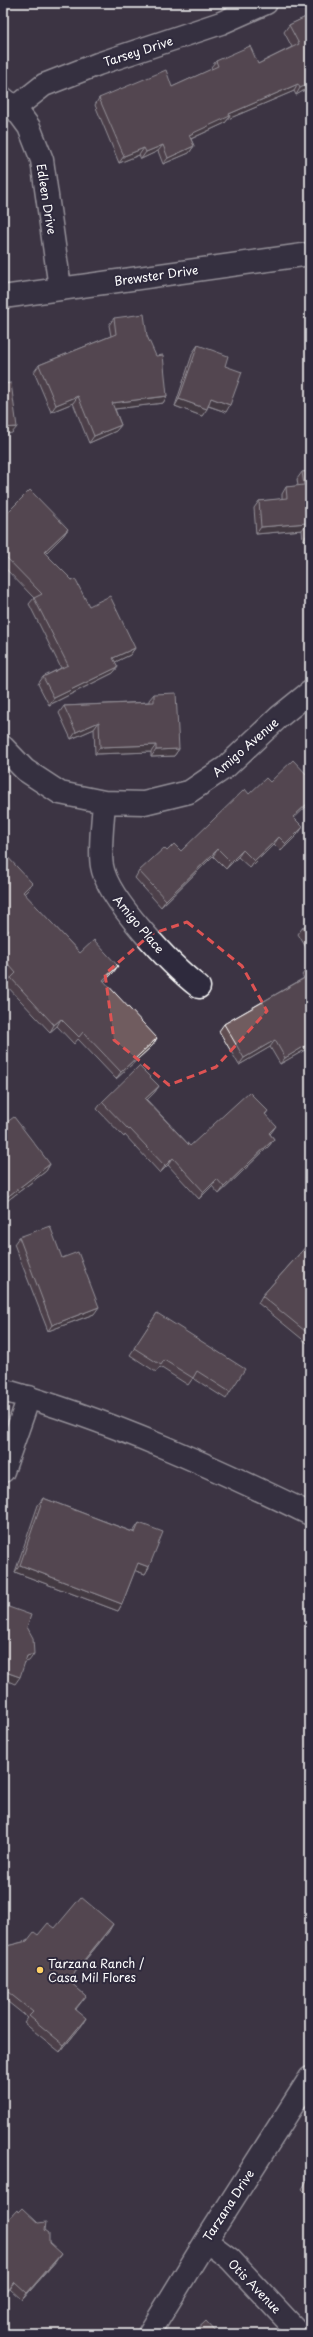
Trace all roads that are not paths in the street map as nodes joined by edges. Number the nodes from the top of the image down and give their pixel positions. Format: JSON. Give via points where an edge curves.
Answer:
{"nodes":[{"id":1,"x":266,"y":3,"type":"edge"},
{"id":2,"x":9,"y":103,"type":"edge"},
{"id":3,"x":310,"y":254,"type":"edge"},
{"id":4,"x":60,"y":288,"type":"junction"},
{"id":5,"x":3,"y":296,"type":"edge"},
{"id":6,"x":310,"y":692,"type":"edge"},
{"id":7,"x":3,"y":747,"type":"edge"},
{"id":8,"x":104,"y":802,"type":"junction"},
{"id":9,"x":199,"y":987,"type":"dead end"},
{"id":10,"x":3,"y":1390,"type":"edge"},
{"id":11,"x":29,"y":1397,"type":"junction"},
{"id":12,"x":3,"y":1470,"type":"edge"},
{"id":13,"x":310,"y":1514,"type":"edge"},
{"id":14,"x":310,"y":2078,"type":"edge"},
{"id":15,"x":206,"y":2240,"type":"junction"},
{"id":16,"x":149,"y":2334,"type":"edge"},
{"id":17,"x":300,"y":2334,"type":"edge"}],
"edges":[{"from":1,"to":2,"type":"street","name":"Tarsey Drive","via":[[222,23],[98,64],[44,85]]},
{"from":2,"to":4,"type":"street","name":"Edleen Drive","via":[[29,127],[42,160]]},
{"from":3,"to":4,"type":"street","name":"Brewster Drive"},
{"from":4,"to":5,"type":"street","name":"Brewster Drive"},
{"from":6,"to":8,"type":"street","name":"Amigo Avenue","via":[[226,767],[189,792],[144,803]]},
{"from":7,"to":8,"type":"street","name":"Amigo Avenue","via":[[25,770],[60,793]]},
{"from":8,"to":9,"type":"street","name":"Amigo Place","via":[[102,866],[109,888],[181,973]]},
{"from":10,"to":11,"type":"street"},
{"from":11,"to":12,"type":"street"},
{"from":11,"to":13,"type":"street","via":[[187,1456]]},
{"from":14,"to":15,"type":"street","name":"Tarzana Drive"},
{"from":15,"to":16,"type":"street","name":"Tarzana Drive"},
{"from":15,"to":17,"type":"street","name":"Otis Avenue","via":[[230,2259]]}]}
